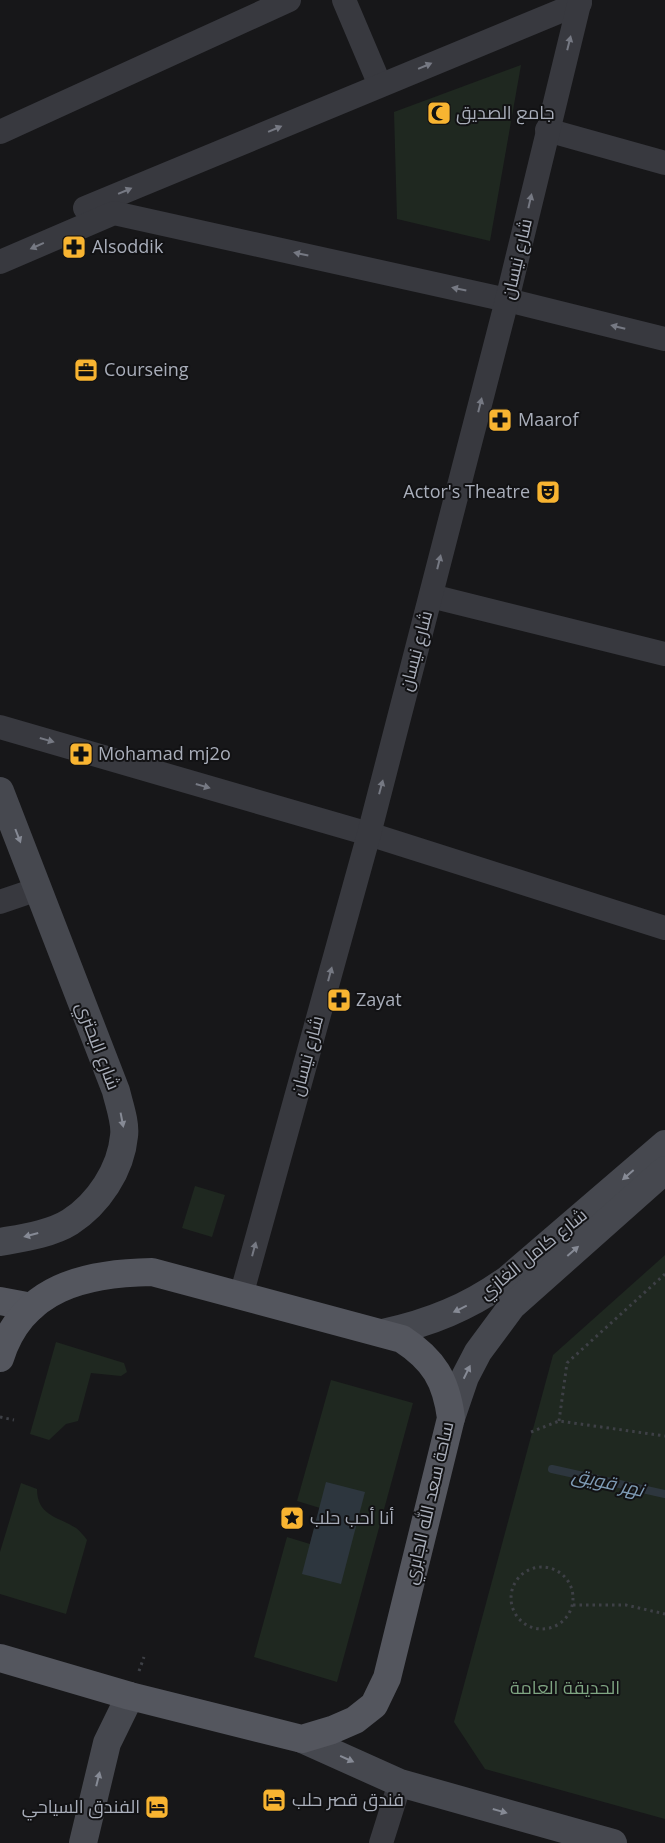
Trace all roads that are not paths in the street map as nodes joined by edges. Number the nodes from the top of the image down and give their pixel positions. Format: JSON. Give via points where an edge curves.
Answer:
{"nodes":[{"id":1,"x":289,"y":0,"type":"edge"},
{"id":2,"x":344,"y":0,"type":"edge"},
{"id":3,"x":580,"y":1,"type":"edge"},
{"id":4,"x":380,"y":85,"type":"junction"},
{"id":5,"x":547,"y":130,"type":"junction"},
{"id":6,"x":0,"y":132,"type":"edge"},
{"id":7,"x":665,"y":163,"type":"edge"},
{"id":8,"x":0,"y":245,"type":"edge"},
{"id":9,"x":0,"y":262,"type":"edge"},
{"id":10,"x":507,"y":300,"type":"junction"},
{"id":11,"x":665,"y":339,"type":"edge"},
{"id":12,"x":430,"y":596,"type":"junction"},
{"id":13,"x":665,"y":654,"type":"edge"},
{"id":14,"x":0,"y":727,"type":"edge"},
{"id":15,"x":0,"y":791,"type":"edge"},
{"id":16,"x":369,"y":834,"type":"junction"},
{"id":17,"x":38,"y":889,"type":"junction"},
{"id":18,"x":0,"y":902,"type":"edge"},
{"id":19,"x":665,"y":928,"type":"edge"},
{"id":20,"x":665,"y":1144,"type":"edge"},
{"id":21,"x":665,"y":1170,"type":"edge"},
{"id":22,"x":0,"y":1242,"type":"edge"},
{"id":23,"x":241,"y":1296,"type":"junction"},
{"id":24,"x":0,"y":1301,"type":"edge"},
{"id":25,"x":32,"y":1307,"type":"junction"},
{"id":26,"x":383,"y":1333,"type":"junction"},
{"id":27,"x":0,"y":1358,"type":"edge"},
{"id":28,"x":450,"y":1418,"type":"junction"},
{"id":29,"x":0,"y":1658,"type":"edge"},
{"id":30,"x":130,"y":1696,"type":"junction"},
{"id":31,"x":302,"y":1739,"type":"junction"},
{"id":32,"x":400,"y":1783,"type":"junction"},
{"id":33,"x":599,"y":1841,"type":"edge"},
{"id":34,"x":83,"y":1843,"type":"edge"},
{"id":35,"x":381,"y":1843,"type":"edge"}],
"edges":[{"from":1,"to":6,"type":"street"},
{"from":2,"to":4,"type":"street"},
{"from":4,"to":3,"type":"street","one_way":true},
{"from":5,"to":3,"type":"street","name":"شارع نيسان","one_way":true},
{"from":8,"to":4,"type":"street","one_way":true},
{"from":5,"to":7,"type":"street"},
{"from":10,"to":5,"type":"street","name":"شارع نيسان","one_way":true},
{"from":10,"to":9,"type":"street","one_way":true,"via":[[114,213]]},
{"from":11,"to":10,"type":"street","one_way":true},
{"from":12,"to":10,"type":"street","name":"شارع نيسان","one_way":true},
{"from":12,"to":13,"type":"street"},
{"from":16,"to":12,"type":"street","name":"شارع نيسان","one_way":true},
{"from":14,"to":16,"type":"street","one_way":true},
{"from":15,"to":17,"type":"main road","name":"شارع البحتري","one_way":true},
{"from":16,"to":19,"type":"street"},
{"from":23,"to":16,"type":"street","name":"شارع نيسان","one_way":true},
{"from":17,"to":18,"type":"street"},
{"from":17,"to":22,"type":"main road","name":"شارع البحتري","one_way":true,"via":[[116,1091],[125,1136],[114,1171],[95,1202],[69,1223],[32,1236]]},
{"from":20,"to":26,"type":"main road","name":"شارع كامل الغازي","one_way":true,"via":[[508,1279],[485,1295],[436,1319]]},
{"from":28,"to":21,"type":"main road","name":"شارع كامل الغازي","one_way":true,"via":[[464,1377],[512,1306]]},
{"from":23,"to":25,"type":"main road","name":"ساحة سعد الله الجابري","via":[[152,1272],[116,1272],[84,1278],[57,1288]]},
{"from":23,"to":26,"type":"main road","name":"ساحة سعد الله الجابري"},
{"from":24,"to":25,"type":"main road"},
{"from":25,"to":27,"type":"main road","name":"ساحة سعد الله الجابري","via":[[14,1328]]},
{"from":26,"to":28,"type":"main road","name":"ساحة سعد الله الجابري","via":[[402,1339],[432,1363],[448,1398]]},
{"from":28,"to":31,"type":"main road","name":"ساحة سعد الله الجابري","via":[[387,1678],[374,1705],[355,1720]]},
{"from":29,"to":30,"type":"main road"},
{"from":30,"to":31,"type":"main road"},
{"from":34,"to":30,"type":"main road","one_way":true,"via":[[107,1743]]},
{"from":31,"to":32,"type":"main road","one_way":true},
{"from":32,"to":33,"type":"main road","one_way":true},
{"from":32,"to":35,"type":"street"}]}
